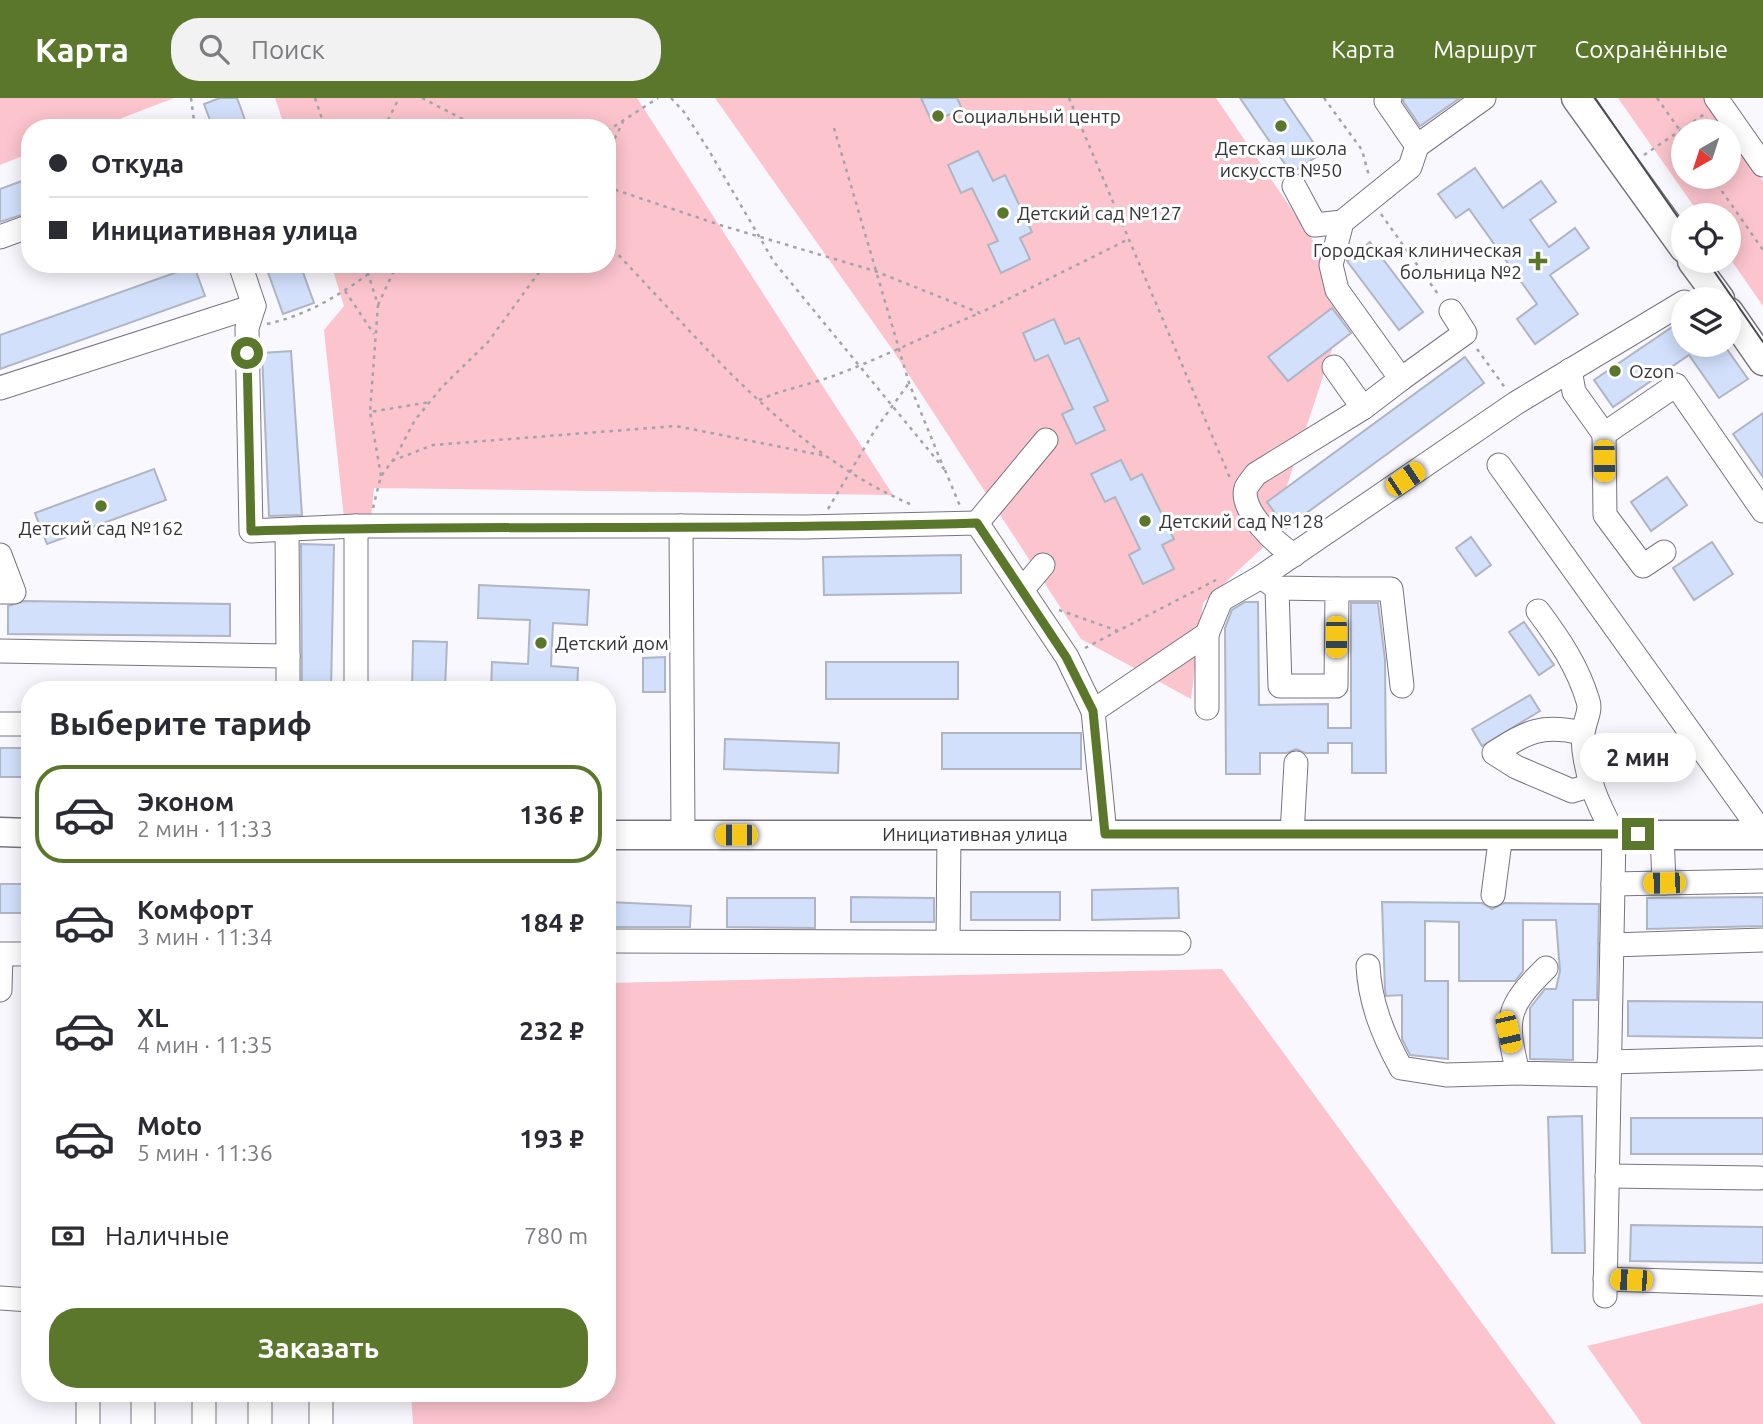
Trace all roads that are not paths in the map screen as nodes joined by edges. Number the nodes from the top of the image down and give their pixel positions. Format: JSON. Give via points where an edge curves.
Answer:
{"nodes":[{"id":1,"x":1390,"y":98,"type":"edge"},
{"id":2,"x":1484,"y":98,"type":"edge"},
{"id":3,"x":1577,"y":98,"type":"edge"},
{"id":4,"x":1721,"y":100,"type":"edge"},
{"id":5,"x":1417,"y":146,"type":"junction"},
{"id":6,"x":1763,"y":165,"type":"edge"},
{"id":7,"x":1294,"y":186,"type":"dead end"},
{"id":8,"x":1342,"y":222,"type":"junction"},
{"id":9,"x":21,"y":229,"type":"edge"},
{"id":10,"x":1671,"y":230,"type":"edge"},
{"id":11,"x":0,"y":237,"type":"edge"},
{"id":12,"x":243,"y":273,"type":"edge"},
{"id":13,"x":254,"y":306,"type":"junction"},
{"id":14,"x":1451,"y":311,"type":"road end"},
{"id":15,"x":1671,"y":313,"type":"edge"},
{"id":16,"x":1741,"y":329,"type":"edge"},
{"id":17,"x":1763,"y":361,"type":"edge"},
{"id":18,"x":1334,"y":366,"type":"dead end"},
{"id":19,"x":1570,"y":370,"type":"junction"},
{"id":20,"x":1401,"y":379,"type":"junction"},
{"id":21,"x":0,"y":388,"type":"edge"},
{"id":22,"x":1363,"y":408,"type":"junction"},
{"id":23,"x":1604,"y":434,"type":"junction"},
{"id":24,"x":1046,"y":440,"type":"dead end"},
{"id":25,"x":1499,"y":465,"type":"dead end"},
{"id":26,"x":1763,"y":511,"type":"edge"},
{"id":27,"x":972,"y":523,"type":"junction"},
{"id":28,"x":360,"y":526,"type":"junction"},
{"id":29,"x":681,"y":526,"type":"junction"},
{"id":30,"x":287,"y":530,"type":"junction"},
{"id":31,"x":1664,"y":552,"type":"dead end"},
{"id":32,"x":0,"y":555,"type":"edge"},
{"id":33,"x":1294,"y":555,"type":"junction"},
{"id":34,"x":1043,"y":565,"type":"dead end"},
{"id":35,"x":1269,"y":583,"type":"junction"},
{"id":36,"x":1337,"y":589,"type":"junction"},
{"id":37,"x":0,"y":592,"type":"edge"},
{"id":38,"x":1026,"y":595,"type":"junction"},
{"id":39,"x":1538,"y":611,"type":"dead end"},
{"id":40,"x":1207,"y":634,"type":"junction"},
{"id":41,"x":0,"y":651,"type":"edge"},
{"id":42,"x":288,"y":656,"type":"junction"},
{"id":43,"x":288,"y":681,"type":"edge"},
{"id":44,"x":356,"y":681,"type":"edge"},
{"id":45,"x":1402,"y":686,"type":"dead end"},
{"id":46,"x":1207,"y":708,"type":"dead end"},
{"id":47,"x":1093,"y":711,"type":"junction"},
{"id":48,"x":0,"y":724,"type":"edge"},
{"id":49,"x":21,"y":724,"type":"edge"},
{"id":50,"x":1582,"y":733,"type":"junction"},
{"id":51,"x":1296,"y":763,"type":"dead end"},
{"id":52,"x":1592,"y":785,"type":"junction"},
{"id":53,"x":0,"y":832,"type":"edge"},
{"id":54,"x":21,"y":833,"type":"edge"},
{"id":55,"x":1105,"y":834,"type":"junction"},
{"id":56,"x":1293,"y":834,"type":"junction"},
{"id":57,"x":1502,"y":834,"type":"junction"},
{"id":58,"x":1614,"y":834,"type":"junction"},
{"id":59,"x":1662,"y":834,"type":"junction"},
{"id":60,"x":1763,"y":834,"type":"edge"},
{"id":61,"x":616,"y":835,"type":"edge"},
{"id":62,"x":683,"y":835,"type":"junction"},
{"id":63,"x":949,"y":835,"type":"junction"},
{"id":64,"x":1763,"y":881,"type":"edge"},
{"id":65,"x":1664,"y":883,"type":"junction"},
{"id":66,"x":1613,"y":884,"type":"junction"},
{"id":67,"x":1493,"y":895,"type":"dead end"},
{"id":68,"x":616,"y":940,"type":"edge"},
{"id":69,"x":1763,"y":940,"type":"edge"},
{"id":70,"x":948,"y":941,"type":"junction"},
{"id":71,"x":1179,"y":943,"type":"dead end"},
{"id":72,"x":1612,"y":945,"type":"junction"},
{"id":73,"x":21,"y":954,"type":"edge"},
{"id":74,"x":1368,"y":966,"type":"dead end"},
{"id":75,"x":1545,"y":968,"type":"dead end"},
{"id":76,"x":0,"y":990,"type":"edge"},
{"id":77,"x":1760,"y":1058,"type":"dead end"},
{"id":78,"x":1609,"y":1068,"type":"junction"},
{"id":79,"x":1518,"y":1073,"type":"junction"},
{"id":80,"x":1607,"y":1176,"type":"junction"},
{"id":81,"x":1759,"y":1178,"type":"dead end"},
{"id":82,"x":1763,"y":1284,"type":"edge"},
{"id":83,"x":0,"y":1298,"type":"edge"},
{"id":84,"x":21,"y":1299,"type":"edge"},
{"id":85,"x":88,"y":1402,"type":"edge"},
{"id":86,"x":143,"y":1402,"type":"edge"},
{"id":87,"x":204,"y":1402,"type":"edge"},
{"id":88,"x":260,"y":1402,"type":"edge"},
{"id":89,"x":321,"y":1402,"type":"edge"},
{"id":90,"x":88,"y":1424,"type":"edge"},
{"id":91,"x":143,"y":1424,"type":"edge"},
{"id":92,"x":204,"y":1424,"type":"edge"},
{"id":93,"x":260,"y":1424,"type":"edge"},
{"id":94,"x":321,"y":1424,"type":"edge"}],
"edges":[{"from":1,"to":5,"type":"street","via":[[1386,101]]},
{"from":2,"to":5,"type":"street"},
{"from":3,"to":10,"type":"main road"},
{"from":4,"to":6,"type":"street"},
{"from":5,"to":8,"type":"street","via":[[1409,167]]},
{"from":7,"to":8,"type":"street","via":[[1315,225]]},
{"from":8,"to":20,"type":"street","via":[[1331,265],[1337,290]]},
{"from":9,"to":11,"type":"street"},
{"from":12,"to":13,"type":"street"},
{"from":13,"to":21,"type":"street"},
{"from":13,"to":30,"type":"street","via":[[247,328],[251,531]]},
{"from":14,"to":20,"type":"street","via":[[1465,333]]},
{"from":15,"to":19,"type":"street"},
{"from":16,"to":17,"type":"main road"},
{"from":18,"to":22,"type":"street"},
{"from":19,"to":23,"type":"street","via":[[1574,392]]},
{"from":19,"to":33,"type":"street"},
{"from":20,"to":22,"type":"street"},
{"from":22,"to":33,"type":"street","via":[[1256,474],[1246,488],[1247,505],[1258,522]]},
{"from":23,"to":26,"type":"street","via":[[1676,385]]},
{"from":23,"to":31,"type":"street","via":[[1605,514],[1643,566]]},
{"from":24,"to":27,"type":"street"},
{"from":25,"to":60,"type":"street"},
{"from":27,"to":29,"type":"street"},
{"from":27,"to":38,"type":"street"},
{"from":28,"to":29,"type":"street"},
{"from":28,"to":30,"type":"street"},
{"from":28,"to":44,"type":"street"},
{"from":29,"to":62,"type":"street"},
{"from":30,"to":42,"type":"street"},
{"from":32,"to":37,"type":"street","via":[[14,592]]},
{"from":33,"to":35,"type":"street"},
{"from":34,"to":38,"type":"street"},
{"from":35,"to":36,"type":"street"},
{"from":35,"to":36,"type":"street","via":[[1280,686],[1336,686]]},
{"from":35,"to":40,"type":"street","via":[[1221,600]]},
{"from":36,"to":45,"type":"street","via":[[1391,589]]},
{"from":38,"to":47,"type":"street","via":[[1066,657]]},
{"from":39,"to":50,"type":"street","via":[[1569,653],[1590,704]]},
{"from":40,"to":46,"type":"street"},
{"from":40,"to":47,"type":"street"},
{"from":41,"to":42,"type":"street"},
{"from":42,"to":43,"type":"street"},
{"from":47,"to":55,"type":"street"},
{"from":48,"to":49,"type":"street"},
{"from":50,"to":52,"type":"street","via":[[1584,764]]},
{"from":50,"to":52,"type":"street","via":[[1553,727],[1520,736],[1494,753],[1572,791]]},
{"from":51,"to":56,"type":"street"},
{"from":52,"to":58,"type":"street"},
{"from":53,"to":54,"type":"main road"},
{"from":55,"to":56,"type":"main road","name":"Инициативная улица"},
{"from":55,"to":63,"type":"main road","name":"Инициативная улица"},
{"from":56,"to":57,"type":"main road","name":"Инициативная улица"},
{"from":57,"to":58,"type":"main road","name":"Инициативная улица"},
{"from":57,"to":67,"type":"street"},
{"from":58,"to":59,"type":"main road","name":"Инициативная улица"},
{"from":58,"to":66,"type":"street"},
{"from":59,"to":60,"type":"main road","name":"Инициативная улица"},
{"from":59,"to":65,"type":"street"},
{"from":61,"to":62,"type":"main road","name":"Инициативная улица"},
{"from":62,"to":63,"type":"main road","name":"Инициативная улица"},
{"from":63,"to":70,"type":"street"},
{"from":64,"to":65,"type":"street"},
{"from":65,"to":66,"type":"street"},
{"from":66,"to":72,"type":"street"},
{"from":68,"to":70,"type":"street"},
{"from":69,"to":72,"type":"street"},
{"from":70,"to":71,"type":"street"},
{"from":72,"to":78,"type":"street"},
{"from":73,"to":76,"type":"street","via":[[1,954]]},
{"from":74,"to":79,"type":"street","via":[[1370,994],[1401,1068],[1446,1075]]},
{"from":75,"to":79,"type":"street","via":[[1512,1009],[1508,1032]]},
{"from":77,"to":78,"type":"street"},
{"from":78,"to":79,"type":"street"},
{"from":78,"to":80,"type":"street"},
{"from":80,"to":81,"type":"street"},
{"from":80,"to":82,"type":"street","via":[[1605,1288]]},
{"from":83,"to":84,"type":"street"},
{"from":85,"to":90,"type":"street"},
{"from":86,"to":91,"type":"street"},
{"from":87,"to":92,"type":"street"},
{"from":88,"to":93,"type":"street"},
{"from":89,"to":94,"type":"street"}]}
